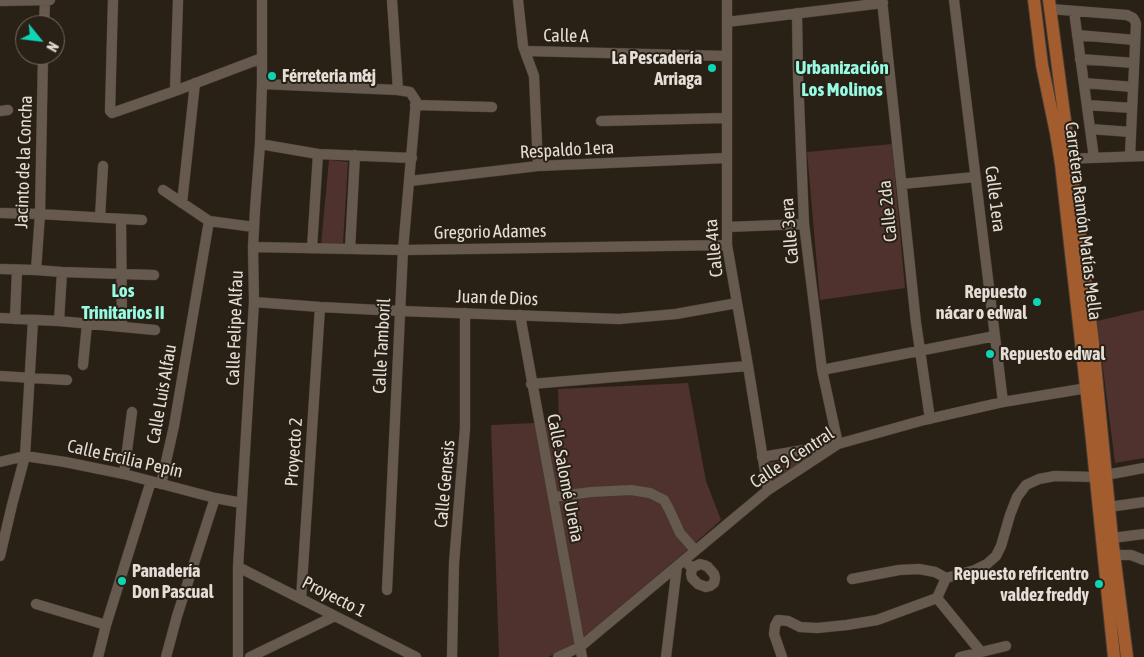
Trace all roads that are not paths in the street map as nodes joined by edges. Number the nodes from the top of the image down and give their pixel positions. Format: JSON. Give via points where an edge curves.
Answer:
{"nodes":[{"id":1,"x":45,"y":0,"type":"edge"},
{"id":2,"x":50,"y":0,"type":"edge"},
{"id":3,"x":113,"y":0,"type":"edge"},
{"id":4,"x":178,"y":0,"type":"edge"},
{"id":5,"x":262,"y":0,"type":"edge"},
{"id":6,"x":392,"y":0,"type":"edge"},
{"id":7,"x":518,"y":0,"type":"edge"},
{"id":8,"x":727,"y":0,"type":"edge"},
{"id":9,"x":954,"y":0,"type":"edge"},
{"id":10,"x":1034,"y":0,"type":"edge"},
{"id":11,"x":0,"y":1,"type":"edge"},
{"id":12,"x":882,"y":2,"type":"edge"},
{"id":13,"x":1050,"y":4,"type":"edge"},
{"id":14,"x":1074,"y":11,"type":"junction"},
{"id":15,"x":797,"y":13,"type":"junction"},
{"id":16,"x":44,"y":15,"type":"edge"},
{"id":17,"x":727,"y":22,"type":"junction"},
{"id":18,"x":1077,"y":35,"type":"junction"},
{"id":19,"x":1135,"y":40,"type":"junction"},
{"id":20,"x":524,"y":51,"type":"junction"},
{"id":21,"x":726,"y":56,"type":"junction"},
{"id":22,"x":262,"y":58,"type":"junction"},
{"id":23,"x":1080,"y":59,"type":"junction"},
{"id":24,"x":1134,"y":63,"type":"junction"},
{"id":25,"x":43,"y":65,"type":"edge"},
{"id":26,"x":195,"y":83,"type":"junction"},
{"id":27,"x":1084,"y":83,"type":"junction"},
{"id":28,"x":262,"y":84,"type":"junction"},
{"id":29,"x":1133,"y":87,"type":"junction"},
{"id":30,"x":398,"y":90,"type":"junction"},
{"id":31,"x":175,"y":91,"type":"junction"},
{"id":32,"x":415,"y":104,"type":"junction"},
{"id":33,"x":1087,"y":106,"type":"junction"},
{"id":34,"x":492,"y":107,"type":"dead end"},
{"id":35,"x":1132,"y":108,"type":"junction"},
{"id":36,"x":726,"y":118,"type":"junction"},
{"id":37,"x":600,"y":121,"type":"dead end"},
{"id":38,"x":1090,"y":129,"type":"junction"},
{"id":39,"x":1131,"y":132,"type":"junction"},
{"id":40,"x":260,"y":144,"type":"junction"},
{"id":41,"x":318,"y":154,"type":"junction"},
{"id":42,"x":355,"y":155,"type":"junction"},
{"id":43,"x":1130,"y":156,"type":"junction"},
{"id":44,"x":1144,"y":156,"type":"edge"},
{"id":45,"x":412,"y":158,"type":"junction"},
{"id":46,"x":726,"y":158,"type":"junction"},
{"id":47,"x":1094,"y":158,"type":"junction"},
{"id":48,"x":1065,"y":159,"type":"junction"},
{"id":49,"x":103,"y":166,"type":"dead end"},
{"id":50,"x":538,"y":166,"type":"junction"},
{"id":51,"x":976,"y":177,"type":"junction"},
{"id":52,"x":410,"y":181,"type":"junction"},
{"id":53,"x":902,"y":184,"type":"junction"},
{"id":54,"x":163,"y":190,"type":"dead end"},
{"id":55,"x":182,"y":202,"type":"junction"},
{"id":56,"x":0,"y":213,"type":"edge"},
{"id":57,"x":40,"y":214,"type":"junction"},
{"id":58,"x":100,"y":217,"type":"junction"},
{"id":59,"x":121,"y":219,"type":"junction"},
{"id":60,"x":142,"y":220,"type":"dead end"},
{"id":61,"x":209,"y":221,"type":"junction"},
{"id":62,"x":804,"y":224,"type":"junction"},
{"id":63,"x":254,"y":227,"type":"junction"},
{"id":64,"x":727,"y":227,"type":"junction"},
{"id":65,"x":727,"y":245,"type":"junction"},
{"id":66,"x":253,"y":247,"type":"junction"},
{"id":67,"x":312,"y":248,"type":"junction"},
{"id":68,"x":350,"y":249,"type":"junction"},
{"id":69,"x":403,"y":250,"type":"junction"},
{"id":70,"x":0,"y":269,"type":"edge"},
{"id":71,"x":17,"y":270,"type":"junction"},
{"id":72,"x":36,"y":270,"type":"junction"},
{"id":73,"x":62,"y":272,"type":"junction"},
{"id":74,"x":122,"y":274,"type":"junction"},
{"id":75,"x":154,"y":275,"type":"dead end"},
{"id":76,"x":254,"y":302,"type":"junction"},
{"id":77,"x":737,"y":303,"type":"junction"},
{"id":78,"x":320,"y":307,"type":"junction"},
{"id":79,"x":400,"y":311,"type":"junction"},
{"id":80,"x":465,"y":313,"type":"junction"},
{"id":81,"x":520,"y":315,"type":"junction"},
{"id":82,"x":0,"y":318,"type":"edge"},
{"id":83,"x":15,"y":318,"type":"junction"},
{"id":84,"x":33,"y":320,"type":"junction"},
{"id":85,"x":59,"y":321,"type":"junction"},
{"id":86,"x":87,"y":324,"type":"junction"},
{"id":87,"x":122,"y":327,"type":"junction"},
{"id":88,"x":155,"y":330,"type":"dead end"},
{"id":89,"x":995,"y":336,"type":"junction"},
{"id":90,"x":920,"y":351,"type":"junction"},
{"id":91,"x":83,"y":365,"type":"dead end"},
{"id":92,"x":748,"y":366,"type":"junction"},
{"id":93,"x":822,"y":370,"type":"junction"},
{"id":94,"x":0,"y":376,"type":"edge"},
{"id":95,"x":30,"y":378,"type":"junction"},
{"id":96,"x":67,"y":380,"type":"dead end"},
{"id":97,"x":531,"y":384,"type":"junction"},
{"id":98,"x":1092,"y":387,"type":"junction"},
{"id":99,"x":1003,"y":402,"type":"junction"},
{"id":100,"x":132,"y":412,"type":"dead end"},
{"id":101,"x":930,"y":419,"type":"junction"},
{"id":102,"x":838,"y":444,"type":"junction"},
{"id":103,"x":25,"y":456,"type":"junction"},
{"id":104,"x":762,"y":457,"type":"junction"},
{"id":105,"x":0,"y":462,"type":"edge"},
{"id":106,"x":1144,"y":468,"type":"edge"},
{"id":107,"x":124,"y":474,"type":"junction"},
{"id":108,"x":1101,"y":476,"type":"junction"},
{"id":109,"x":156,"y":483,"type":"junction"},
{"id":110,"x":768,"y":490,"type":"junction"},
{"id":111,"x":553,"y":497,"type":"junction"},
{"id":112,"x":215,"y":498,"type":"junction"},
{"id":113,"x":1144,"y":502,"type":"edge"},
{"id":114,"x":242,"y":504,"type":"junction"},
{"id":115,"x":1109,"y":507,"type":"junction"},
{"id":116,"x":1144,"y":534,"type":"edge"},
{"id":117,"x":1112,"y":538,"type":"junction"},
{"id":118,"x":695,"y":550,"type":"junction"},
{"id":119,"x":1115,"y":555,"type":"junction"},
{"id":120,"x":0,"y":556,"type":"edge"},
{"id":121,"x":1144,"y":560,"type":"edge"},
{"id":122,"x":680,"y":563,"type":"junction"},
{"id":123,"x":238,"y":567,"type":"junction"},
{"id":124,"x":692,"y":568,"type":"dead end"},
{"id":125,"x":946,"y":578,"type":"junction"},
{"id":126,"x":852,"y":579,"type":"dead end"},
{"id":127,"x":387,"y":590,"type":"dead end"},
{"id":128,"x":937,"y":598,"type":"junction"},
{"id":129,"x":301,"y":599,"type":"junction"},
{"id":130,"x":36,"y":604,"type":"dead end"},
{"id":131,"x":335,"y":616,"type":"junction"},
{"id":132,"x":106,"y":625,"type":"junction"},
{"id":133,"x":1006,"y":646,"type":"dead end"},
{"id":134,"x":581,"y":652,"type":"edge"},
{"id":135,"x":981,"y":652,"type":"junction"},
{"id":136,"x":412,"y":656,"type":"edge"},
{"id":137,"x":98,"y":657,"type":"edge"},
{"id":138,"x":166,"y":657,"type":"edge"},
{"id":139,"x":238,"y":657,"type":"edge"},
{"id":140,"x":250,"y":657,"type":"edge"},
{"id":141,"x":452,"y":657,"type":"edge"},
{"id":142,"x":558,"y":657,"type":"edge"},
{"id":143,"x":666,"y":657,"type":"edge"},
{"id":144,"x":782,"y":657,"type":"edge"},
{"id":145,"x":960,"y":657,"type":"edge"},
{"id":146,"x":1114,"y":657,"type":"edge"},
{"id":147,"x":1127,"y":657,"type":"edge"}],
"edges":[{"from":1,"to":2,"type":"street"},
{"from":1,"to":11,"type":"street"},
{"from":1,"to":16,"type":"street"},
{"from":3,"to":31,"type":"street","via":[[110,111],[114,114]]},
{"from":4,"to":31,"type":"street"},
{"from":5,"to":22,"type":"street","name":"Calle Felipe Alfau"},
{"from":6,"to":30,"type":"street"},
{"from":7,"to":20,"type":"street"},
{"from":8,"to":17,"type":"street","name":"Calle 4ta"},
{"from":9,"to":51,"type":"street","name":"Calle 1era"},
{"from":10,"to":48,"type":"main road","name":"Carretera Ramón Matías Mella","via":[[1042,65],[1056,133]]},
{"from":12,"to":15,"type":"street"},
{"from":12,"to":53,"type":"street","name":"Calle 2da"},
{"from":13,"to":14,"type":"street"},
{"from":13,"to":48,"type":"main road","name":"Carretera Ramón Matías Mella"},
{"from":14,"to":18,"type":"street"},
{"from":14,"to":19,"type":"street","via":[[1130,16],[1136,24]]},
{"from":15,"to":17,"type":"street"},
{"from":15,"to":62,"type":"street","name":"Calle 3era"},
{"from":17,"to":21,"type":"street","name":"Calle 4ta"},
{"from":18,"to":19,"type":"street"},
{"from":18,"to":23,"type":"street"},
{"from":19,"to":24,"type":"street"},
{"from":20,"to":21,"type":"street","name":"Calle A"},
{"from":20,"to":50,"type":"street","via":[[534,76]]},
{"from":21,"to":36,"type":"street","name":"Calle 4ta"},
{"from":22,"to":26,"type":"street"},
{"from":22,"to":28,"type":"street","name":"Calle Felipe Alfau"},
{"from":23,"to":24,"type":"street"},
{"from":23,"to":27,"type":"street"},
{"from":24,"to":29,"type":"street"},
{"from":25,"to":57,"type":"street","name":"Jacinto de la Concha"},
{"from":26,"to":31,"type":"street"},
{"from":26,"to":55,"type":"street"},
{"from":27,"to":29,"type":"street"},
{"from":27,"to":33,"type":"street"},
{"from":28,"to":30,"type":"street"},
{"from":28,"to":40,"type":"street","name":"Calle Felipe Alfau"},
{"from":29,"to":35,"type":"street"},
{"from":30,"to":32,"type":"street","via":[[410,92]]},
{"from":32,"to":34,"type":"street"},
{"from":32,"to":45,"type":"street","name":"Calle Tamboril"},
{"from":33,"to":35,"type":"street"},
{"from":33,"to":38,"type":"street"},
{"from":35,"to":39,"type":"street"},
{"from":36,"to":37,"type":"street"},
{"from":36,"to":46,"type":"street","name":"Calle 4ta"},
{"from":38,"to":39,"type":"street"},
{"from":38,"to":47,"type":"street"},
{"from":39,"to":43,"type":"street"},
{"from":40,"to":41,"type":"street"},
{"from":40,"to":63,"type":"street","name":"Calle Felipe Alfau"},
{"from":41,"to":42,"type":"street"},
{"from":41,"to":67,"type":"street"},
{"from":42,"to":45,"type":"street"},
{"from":42,"to":68,"type":"street"},
{"from":43,"to":44,"type":"street"},
{"from":43,"to":47,"type":"street"},
{"from":45,"to":52,"type":"street","name":"Calle Tamboril"},
{"from":46,"to":50,"type":"street","name":"Respaldo 1era"},
{"from":46,"to":64,"type":"street","name":"Calle 4ta"},
{"from":47,"to":48,"type":"street"},
{"from":48,"to":98,"type":"main road","name":"Carretera Ramón Matías Mella"},
{"from":49,"to":58,"type":"street"},
{"from":50,"to":52,"type":"street","name":"Respaldo 1era"},
{"from":51,"to":53,"type":"street"},
{"from":51,"to":89,"type":"street","name":"Calle 1era"},
{"from":52,"to":69,"type":"street","name":"Calle Tamboril"},
{"from":53,"to":90,"type":"street","name":"Calle 2da"},
{"from":54,"to":55,"type":"street"},
{"from":55,"to":61,"type":"street"},
{"from":56,"to":57,"type":"street"},
{"from":57,"to":58,"type":"street"},
{"from":57,"to":72,"type":"street","name":"Jacinto de la Concha"},
{"from":58,"to":59,"type":"street"},
{"from":59,"to":60,"type":"street"},
{"from":59,"to":74,"type":"street"},
{"from":61,"to":63,"type":"street"},
{"from":61,"to":109,"type":"street","name":"Calle Luis Alfau","via":[[174,426]]},
{"from":62,"to":64,"type":"street"},
{"from":62,"to":93,"type":"street","name":"Calle 3era"},
{"from":63,"to":66,"type":"street","name":"Calle Felipe Alfau"},
{"from":64,"to":65,"type":"street","name":"Calle 4ta"},
{"from":65,"to":69,"type":"street","name":"Gregorio Adames"},
{"from":65,"to":77,"type":"street","name":"Calle 4ta"},
{"from":66,"to":67,"type":"street","name":"Gregorio Adames"},
{"from":66,"to":76,"type":"street","name":"Calle Felipe Alfau"},
{"from":67,"to":68,"type":"street","name":"Gregorio Adames"},
{"from":68,"to":69,"type":"street","name":"Gregorio Adames"},
{"from":69,"to":79,"type":"street","name":"Calle Tamboril"},
{"from":70,"to":71,"type":"street"},
{"from":71,"to":72,"type":"street"},
{"from":71,"to":83,"type":"street"},
{"from":72,"to":73,"type":"street"},
{"from":73,"to":74,"type":"street"},
{"from":73,"to":85,"type":"street"},
{"from":74,"to":75,"type":"street"},
{"from":74,"to":87,"type":"street"},
{"from":76,"to":78,"type":"street","name":"Juan de Dios"},
{"from":76,"to":114,"type":"street","name":"Calle Felipe Alfau"},
{"from":77,"to":81,"type":"street","name":"Juan de Dios","via":[[676,314],[619,319]]},
{"from":77,"to":92,"type":"street","name":"Calle 4ta"},
{"from":78,"to":79,"type":"street","name":"Juan de Dios"},
{"from":78,"to":129,"type":"street","name":"Proyecto 2"},
{"from":79,"to":80,"type":"street","name":"Juan de Dios"},
{"from":79,"to":127,"type":"street","name":"Calle Tamboril"},
{"from":80,"to":81,"type":"street","name":"Juan de Dios"},
{"from":80,"to":141,"type":"street","name":"Calle Genesis","via":[[465,428],[454,563]]},
{"from":81,"to":97,"type":"street","name":"Calle Salomé Ureña"},
{"from":82,"to":83,"type":"street"},
{"from":83,"to":84,"type":"street"},
{"from":84,"to":85,"type":"street"},
{"from":84,"to":95,"type":"street"},
{"from":85,"to":86,"type":"street"},
{"from":86,"to":87,"type":"street"},
{"from":86,"to":91,"type":"street"},
{"from":87,"to":88,"type":"street"},
{"from":89,"to":90,"type":"street"},
{"from":89,"to":99,"type":"street","name":"Calle 1era"},
{"from":90,"to":93,"type":"street"},
{"from":90,"to":101,"type":"street","name":"Calle 2da"},
{"from":92,"to":97,"type":"street"},
{"from":92,"to":104,"type":"street","name":"Calle 4ta"},
{"from":93,"to":102,"type":"street","name":"Calle 3era"},
{"from":94,"to":95,"type":"street"},
{"from":95,"to":96,"type":"street"},
{"from":95,"to":103,"type":"street"},
{"from":97,"to":111,"type":"street","name":"Calle Salomé Ureña"},
{"from":98,"to":99,"type":"street","name":"Calle 9 Central"},
{"from":98,"to":108,"type":"main road","name":"Carretera Ramón Matías Mella"},
{"from":99,"to":101,"type":"street","name":"Calle 9 Central"},
{"from":100,"to":107,"type":"street"},
{"from":101,"to":102,"type":"street","name":"Calle 9 Central"},
{"from":102,"to":104,"type":"street"},
{"from":102,"to":110,"type":"street","name":"Calle 9 Central"},
{"from":103,"to":105,"type":"street","name":"Calle Ercilia Pepín"},
{"from":103,"to":107,"type":"street","name":"Calle Ercilia Pepín"},
{"from":103,"to":120,"type":"street"},
{"from":104,"to":110,"type":"street","name":"Calle 4ta"},
{"from":106,"to":108,"type":"street"},
{"from":107,"to":109,"type":"street","name":"Calle Ercilia Pepín"},
{"from":108,"to":115,"type":"main road","name":"Carretera Ramón Matías Mella"},
{"from":108,"to":125,"type":"street","via":[[1055,476],[1026,485],[1017,497],[996,556],[975,570]]},
{"from":108,"to":146,"type":"main road","name":"Carretera Ramón Matías Mella"},
{"from":109,"to":112,"type":"street","name":"Calle Ercilia Pepín"},
{"from":109,"to":132,"type":"street","name":"Calle Luis Alfau"},
{"from":110,"to":118,"type":"street","name":"Calle 9 Central"},
{"from":111,"to":118,"type":"street","via":[[631,490],[650,493],[664,500],[680,533]]},
{"from":111,"to":134,"type":"street","name":"Calle Salomé Ureña"},
{"from":112,"to":114,"type":"street","name":"Calle Ercilia Pepín"},
{"from":112,"to":138,"type":"street"},
{"from":113,"to":115,"type":"street"},
{"from":114,"to":123,"type":"street","name":"Calle Felipe Alfau"},
{"from":115,"to":117,"type":"main road","name":"Carretera Ramón Matías Mella"},
{"from":116,"to":117,"type":"street"},
{"from":117,"to":119,"type":"main road","name":"Carretera Ramón Matías Mella"},
{"from":118,"to":122,"type":"street","name":"Calle 9 Central"},
{"from":119,"to":121,"type":"street","via":[[1132,555]]},
{"from":119,"to":147,"type":"main road","name":"Carretera Ramón Matías Mella"},
{"from":122,"to":124,"type":"street"},
{"from":122,"to":134,"type":"street","name":"Calle 9 Central"},
{"from":122,"to":143,"type":"street"},
{"from":123,"to":129,"type":"street","name":"Proyecto 1"},
{"from":123,"to":139,"type":"street","name":"Calle Felipe Alfau"},
{"from":125,"to":126,"type":"street","via":[[919,569]]},
{"from":125,"to":128,"type":"street"},
{"from":128,"to":135,"type":"street"},
{"from":128,"to":144,"type":"street","via":[[877,620],[847,626],[800,627],[778,620],[774,634]]},
{"from":129,"to":131,"type":"street","name":"Proyecto 1"},
{"from":130,"to":132,"type":"street"},
{"from":131,"to":136,"type":"street","name":"Proyecto 1"},
{"from":131,"to":140,"type":"street"},
{"from":132,"to":137,"type":"street","name":"Calle Luis Alfau"},
{"from":133,"to":135,"type":"street"},
{"from":134,"to":142,"type":"street","name":"Calle 9 Central"},
{"from":135,"to":145,"type":"street"}]}
